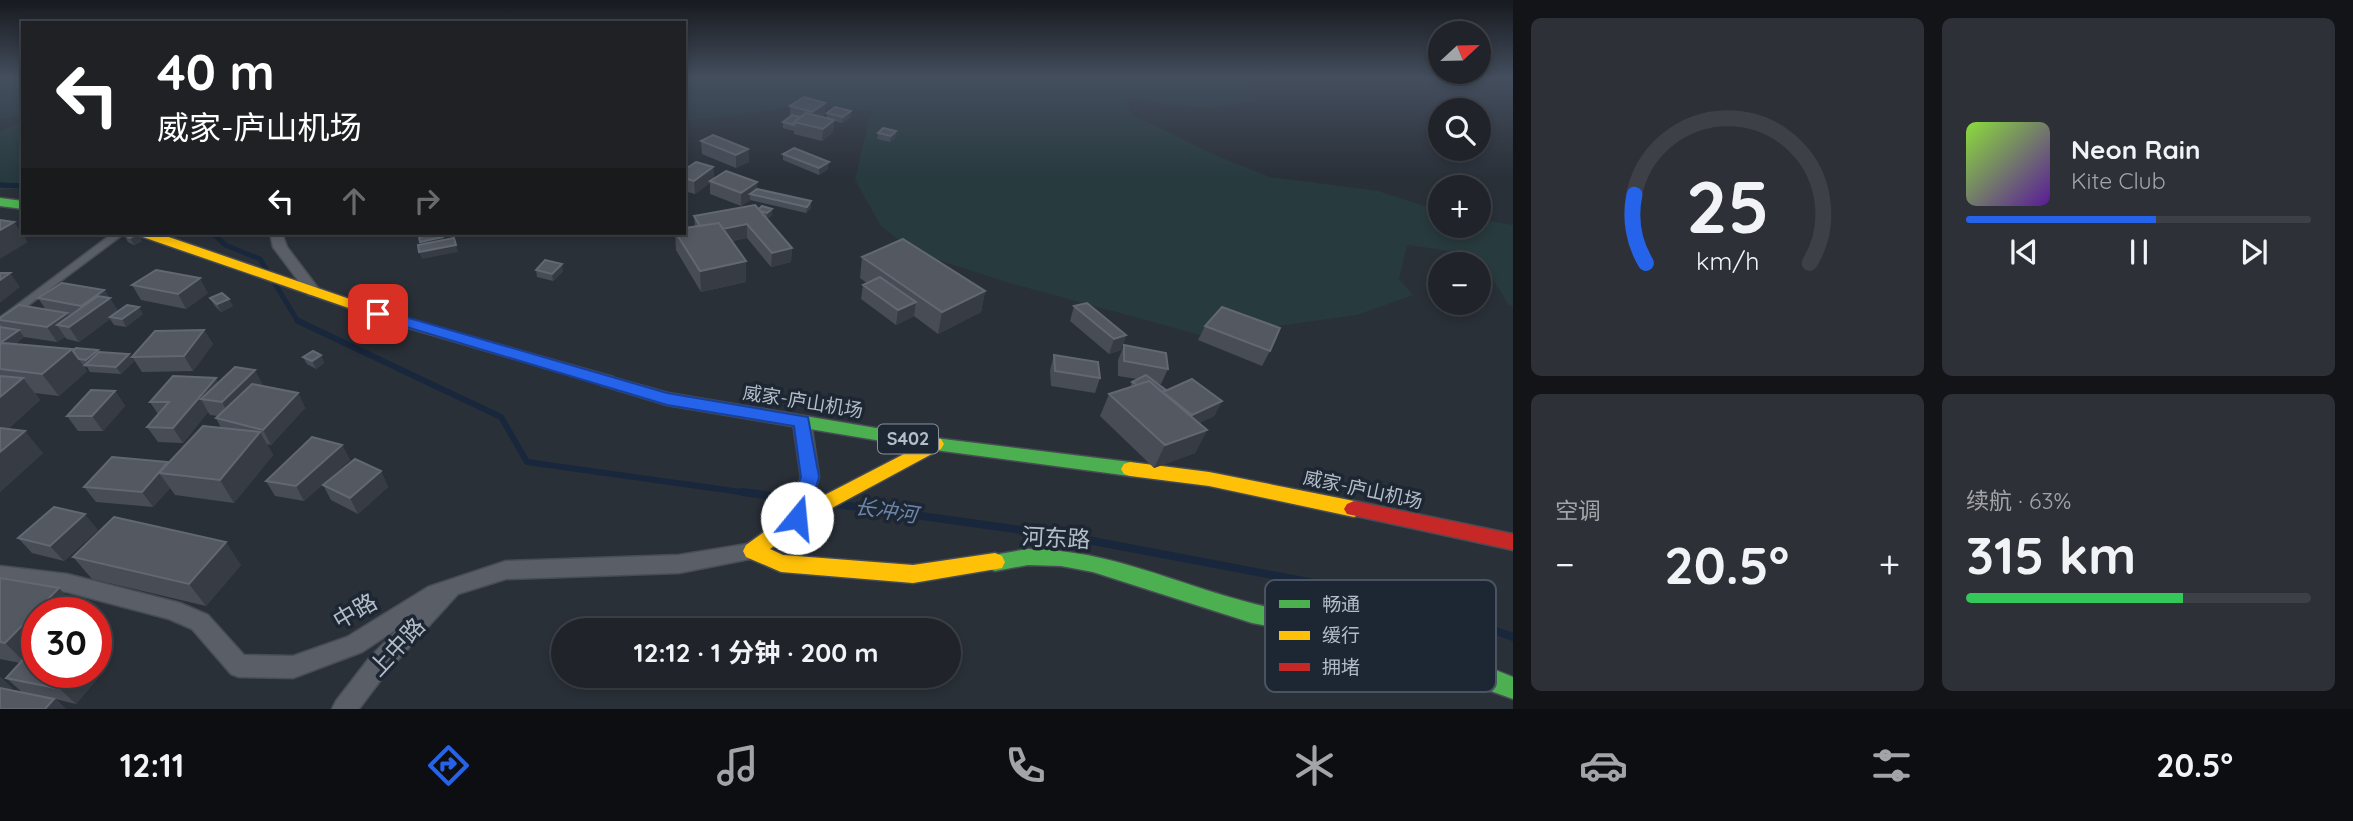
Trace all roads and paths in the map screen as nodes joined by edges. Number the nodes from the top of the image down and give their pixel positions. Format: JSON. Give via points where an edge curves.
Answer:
{"nodes":[{"id":1,"x":0,"y":202,"type":"edge"},
{"id":2,"x":21,"y":205,"type":"edge"},
{"id":3,"x":116,"y":235,"type":"edge"},
{"id":4,"x":151,"y":235,"type":"edge"},
{"id":5,"x":276,"y":235,"type":"edge"},
{"id":6,"x":314,"y":292,"type":"junction"},
{"id":7,"x":0,"y":322,"type":"edge"},
{"id":8,"x":802,"y":422,"type":"junction"},
{"id":9,"x":935,"y":444,"type":"junction"},
{"id":10,"x":797,"y":518,"type":"junction"},
{"id":11,"x":1513,"y":542,"type":"edge"},
{"id":12,"x":753,"y":551,"type":"junction"},
{"id":13,"x":0,"y":575,"type":"edge"},
{"id":14,"x":453,"y":587,"type":"junction"},
{"id":15,"x":1265,"y":616,"type":"edge"},
{"id":16,"x":1496,"y":681,"type":"edge"},
{"id":17,"x":1513,"y":688,"type":"edge"},
{"id":18,"x":344,"y":709,"type":"edge"}],
"edges":[{"from":1,"to":2,"type":"main road"},
{"from":3,"to":7,"type":"lane"},
{"from":4,"to":6,"type":"main road","name":"威家-庐山机场","number":"S402"},
{"from":5,"to":6,"type":"street"},
{"from":6,"to":8,"type":"main road","name":"威家-庐山机场","number":"S402","via":[[667,399]]},
{"from":8,"to":9,"type":"main road","name":"威家-庐山机场","number":"S402"},
{"from":8,"to":10,"type":"street","via":[[810,477]]},
{"from":9,"to":10,"type":"main road"},
{"from":9,"to":11,"type":"main road","name":"威家-庐山机场","number":"S402","via":[[1209,479]]},
{"from":10,"to":12,"type":"main road"},
{"from":12,"to":14,"type":"street","name":"中路","via":[[679,564],[506,570]]},
{"from":12,"to":15,"type":"main road","name":"河东路","via":[[781,563],[913,574],[974,568],[1023,555],[1099,562]]},
{"from":13,"to":14,"type":"street","name":"中路","via":[[67,583],[172,610],[200,622],[239,666],[293,667],[354,645],[435,593]]},
{"from":14,"to":18,"type":"street","name":"上中路","via":[[378,665]]},
{"from":16,"to":17,"type":"main road","name":"河东路"}]}
